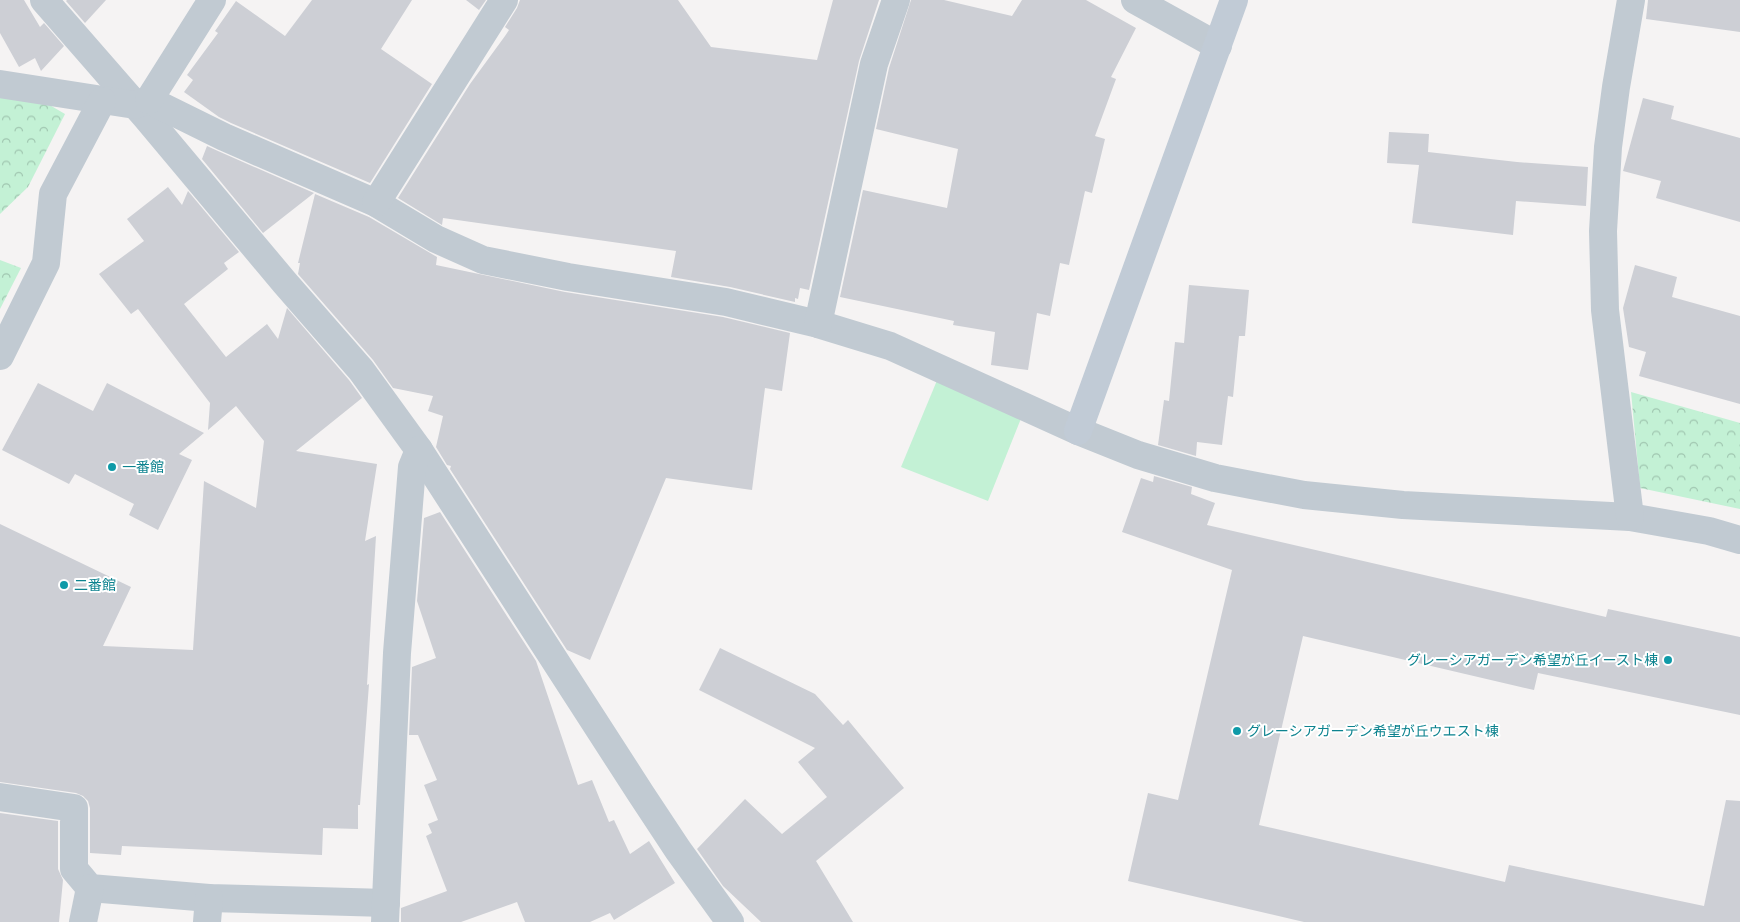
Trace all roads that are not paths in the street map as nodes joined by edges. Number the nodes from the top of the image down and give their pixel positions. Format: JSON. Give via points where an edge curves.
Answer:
{"nodes":[{"id":1,"x":44,"y":0,"type":"edge"},
{"id":2,"x":212,"y":0,"type":"edge"},
{"id":3,"x":504,"y":0,"type":"edge"},
{"id":4,"x":896,"y":0,"type":"edge"},
{"id":5,"x":1135,"y":0,"type":"edge"},
{"id":6,"x":1234,"y":0,"type":"edge"},
{"id":7,"x":1631,"y":0,"type":"edge"},
{"id":8,"x":1218,"y":46,"type":"junction"},
{"id":9,"x":0,"y":84,"type":"edge"},
{"id":10,"x":102,"y":101,"type":"junction"},
{"id":11,"x":142,"y":103,"type":"junction"},
{"id":12,"x":376,"y":203,"type":"junction"},
{"id":13,"x":818,"y":324,"type":"junction"},
{"id":14,"x":0,"y":356,"type":"edge"},
{"id":15,"x":1078,"y":431,"type":"junction"},
{"id":16,"x":419,"y":450,"type":"junction"},
{"id":17,"x":1630,"y":516,"type":"junction"},
{"id":18,"x":1740,"y":540,"type":"edge"},
{"id":19,"x":0,"y":797,"type":"edge"},
{"id":20,"x":90,"y":888,"type":"junction"},
{"id":21,"x":208,"y":910,"type":"edge"},
{"id":22,"x":386,"y":912,"type":"edge"},
{"id":23,"x":83,"y":922,"type":"edge"},
{"id":24,"x":730,"y":922,"type":"edge"}],
"edges":[{"from":1,"to":11,"type":"street"},
{"from":2,"to":11,"type":"street"},
{"from":3,"to":12,"type":"street"},
{"from":4,"to":13,"type":"street","via":[[874,64]]},
{"from":5,"to":8,"type":"street"},
{"from":6,"to":8,"type":"street"},
{"from":7,"to":17,"type":"street","via":[[1608,148],[1603,231],[1605,310]]},
{"from":8,"to":15,"type":"street"},
{"from":9,"to":10,"type":"street"},
{"from":10,"to":11,"type":"street"},
{"from":10,"to":14,"type":"street","via":[[53,194],[46,263]]},
{"from":11,"to":12,"type":"street"},
{"from":11,"to":16,"type":"street","via":[[146,117],[361,370]]},
{"from":12,"to":13,"type":"street","via":[[436,239],[483,260],[726,302]]},
{"from":13,"to":15,"type":"street","via":[[890,346]]},
{"from":15,"to":17,"type":"street","via":[[1138,455],[1215,478],[1304,495],[1403,505]]},
{"from":16,"to":22,"type":"street","via":[[412,467],[397,653]]},
{"from":16,"to":24,"type":"street","via":[[640,794]]},
{"from":17,"to":18,"type":"street"},
{"from":19,"to":20,"type":"street","via":[[74,808],[74,869]]},
{"from":20,"to":21,"type":"street"},
{"from":20,"to":23,"type":"street"},
{"from":21,"to":22,"type":"street"}]}
